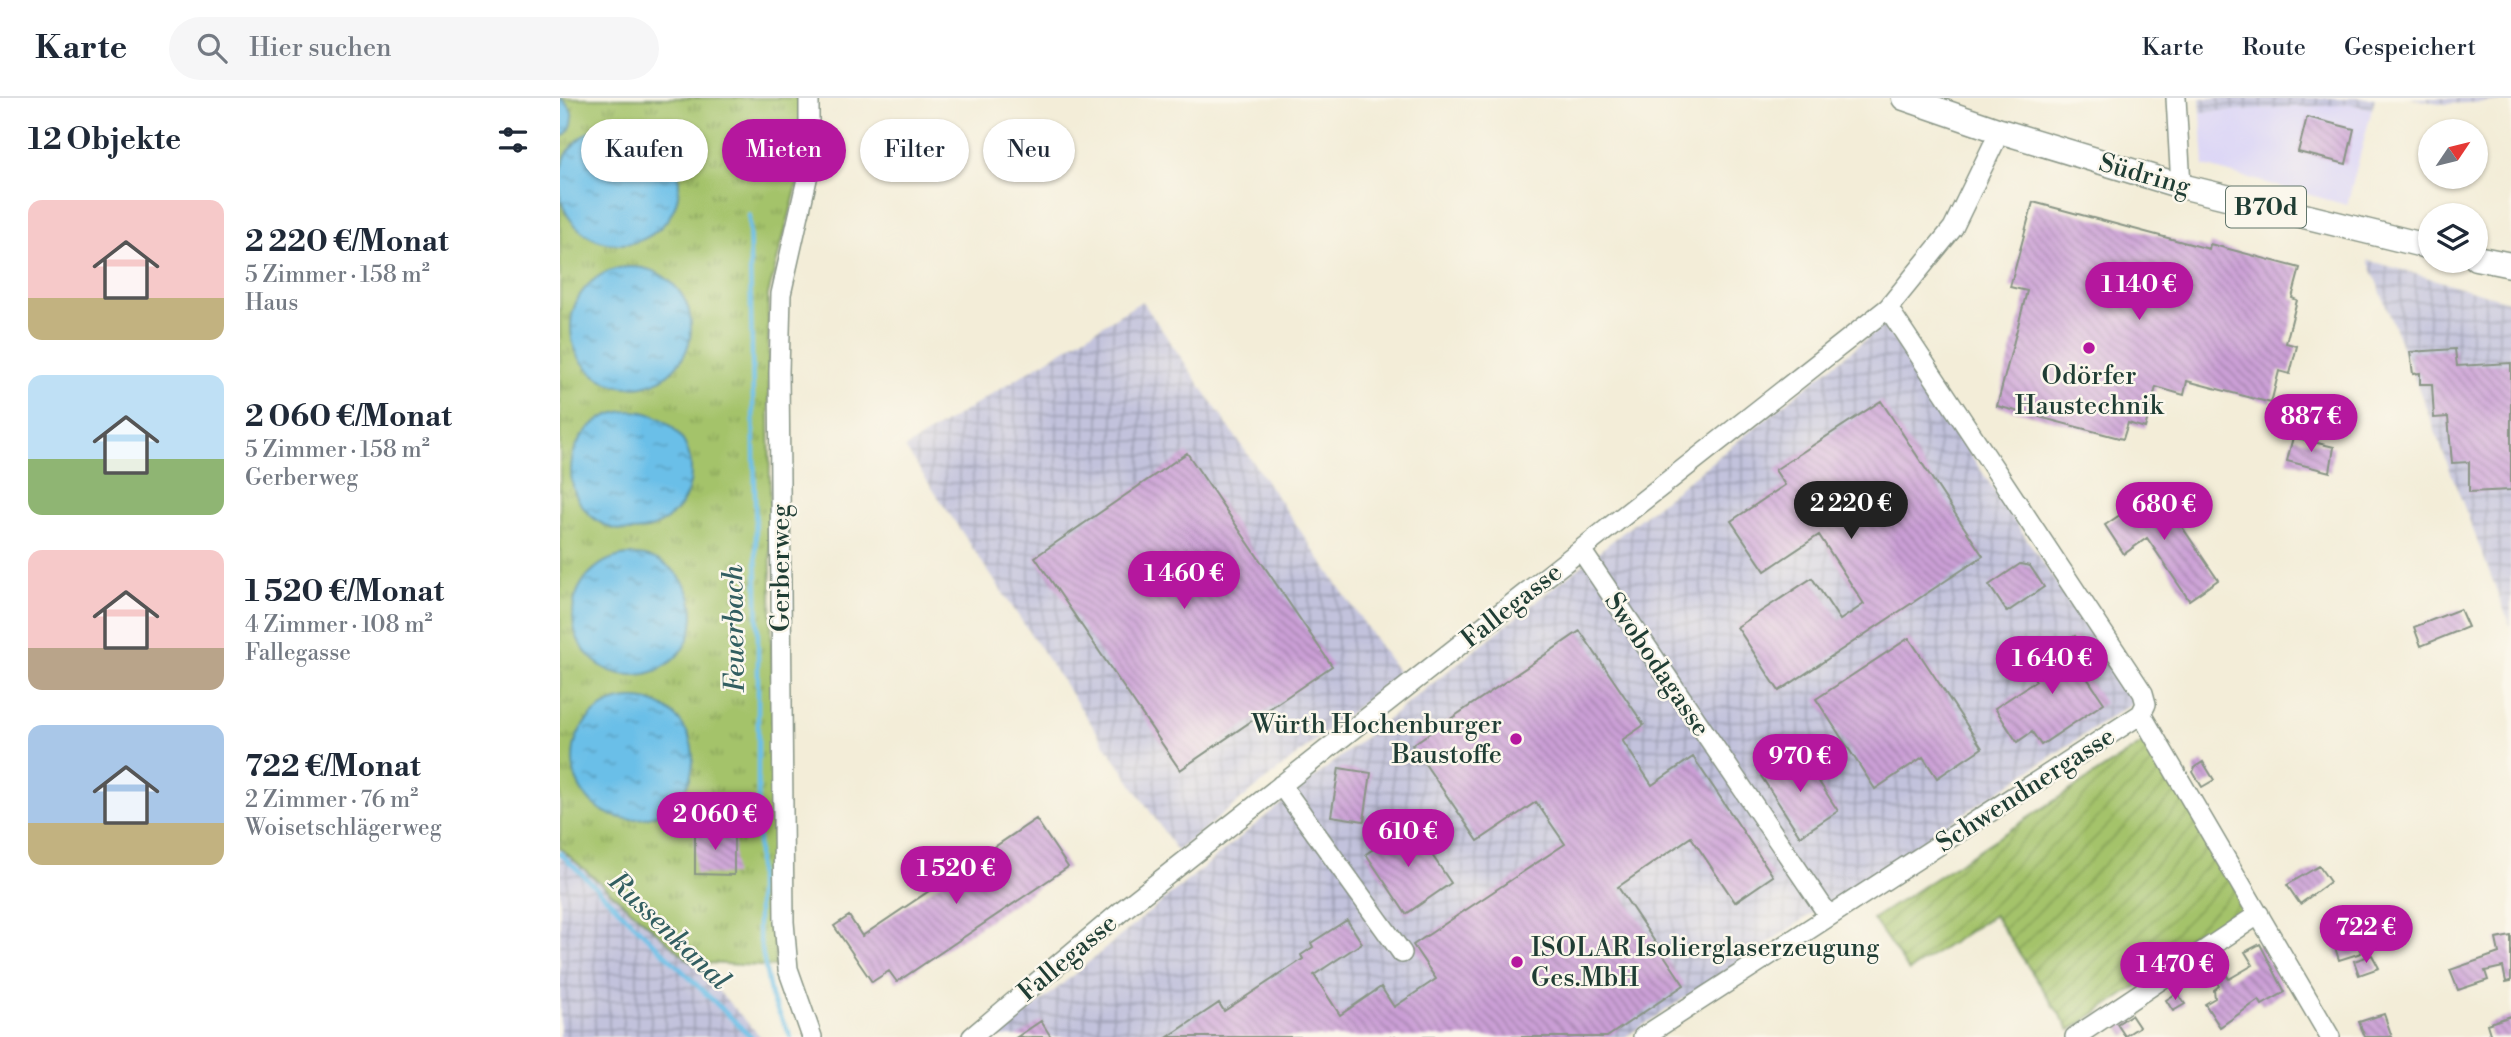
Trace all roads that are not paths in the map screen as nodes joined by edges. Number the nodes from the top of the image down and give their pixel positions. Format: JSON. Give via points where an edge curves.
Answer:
{"nodes":[{"id":1,"x":809,"y":98,"type":"edge"},
{"id":2,"x":1904,"y":98,"type":"edge"},
{"id":3,"x":2176,"y":98,"type":"edge"},
{"id":4,"x":2000,"y":131,"type":"junction"},
{"id":5,"x":2181,"y":186,"type":"junction"},
{"id":6,"x":2418,"y":244,"type":"edge"},
{"id":7,"x":2488,"y":260,"type":"edge"},
{"id":8,"x":2511,"y":265,"type":"edge"},
{"id":9,"x":1888,"y":308,"type":"junction"},
{"id":10,"x":1581,"y":550,"type":"junction"},
{"id":11,"x":2141,"y":714,"type":"junction"},
{"id":12,"x":1281,"y":785,"type":"junction"},
{"id":13,"x":2259,"y":914,"type":"junction"},
{"id":14,"x":1829,"y":916,"type":"junction"},
{"id":15,"x":1402,"y":953,"type":"dead end"},
{"id":16,"x":812,"y":1037,"type":"edge"},
{"id":17,"x":972,"y":1037,"type":"edge"},
{"id":18,"x":1643,"y":1037,"type":"edge"},
{"id":19,"x":2075,"y":1037,"type":"edge"},
{"id":20,"x":2329,"y":1037,"type":"edge"}],
"edges":[{"from":1,"to":16,"type":"street","name":"Gerberweg","via":[[809,170],[781,294],[779,372],[783,922],[788,969]]},
{"from":2,"to":4,"type":"main road","name":"Südring","number":"B70d"},
{"from":3,"to":5,"type":"street"},
{"from":4,"to":5,"type":"main road","name":"Südring","number":"B70d"},
{"from":4,"to":9,"type":"street","name":"Fallegasse","via":[[1953,228]]},
{"from":5,"to":6,"type":"main road","name":"Südring","number":"B70d"},
{"from":7,"to":8,"type":"main road"},
{"from":9,"to":10,"type":"street","name":"Fallegasse"},
{"from":9,"to":11,"type":"street","name":"Schwendnergasse","via":[[2143,693],[2146,704]]},
{"from":10,"to":12,"type":"street","name":"Fallegasse"},
{"from":10,"to":14,"type":"street","name":"Swobodagasse"},
{"from":11,"to":13,"type":"street"},
{"from":11,"to":14,"type":"street","name":"Schwendnergasse"},
{"from":12,"to":15,"type":"street"},
{"from":12,"to":17,"type":"street","name":"Fallegasse"},
{"from":13,"to":19,"type":"street"},
{"from":13,"to":20,"type":"street"},
{"from":14,"to":18,"type":"street","name":"Schwendnergasse"}]}
